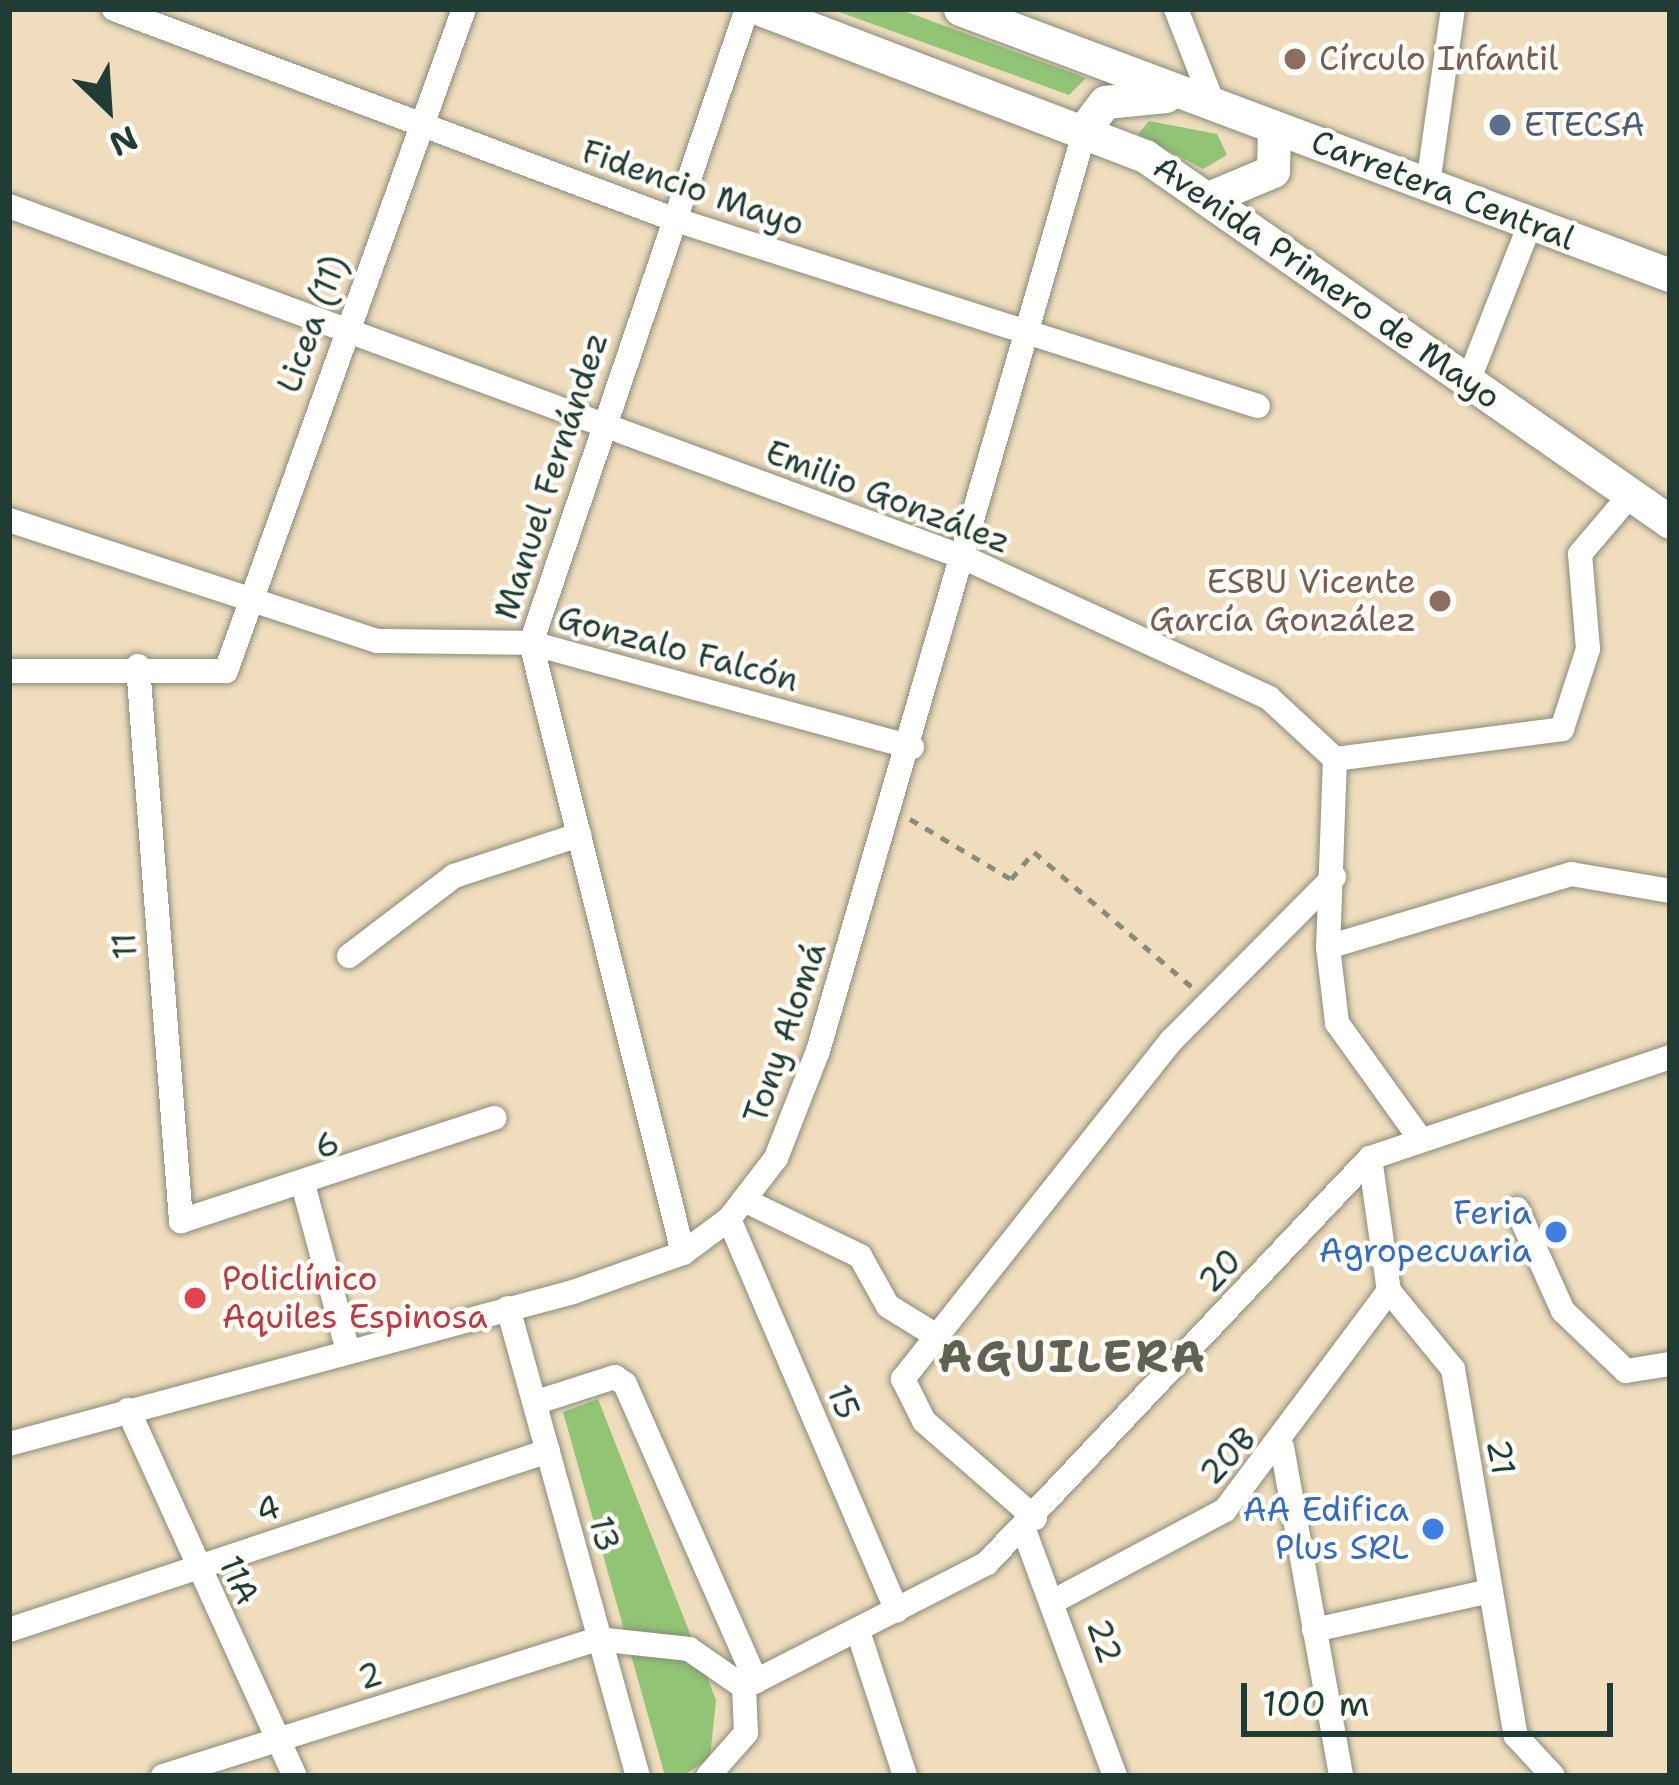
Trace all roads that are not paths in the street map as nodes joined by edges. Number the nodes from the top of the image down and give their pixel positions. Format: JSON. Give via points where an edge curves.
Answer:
{"nodes":[{"id":1,"x":113,"y":9,"type":"edge"},
{"id":2,"x":464,"y":9,"type":"edge"},
{"id":3,"x":747,"y":9,"type":"edge"},
{"id":4,"x":760,"y":9,"type":"edge"},
{"id":5,"x":960,"y":9,"type":"edge"},
{"id":6,"x":1176,"y":9,"type":"edge"},
{"id":7,"x":1453,"y":9,"type":"edge"},
{"id":8,"x":1214,"y":106,"type":"junction"},
{"id":9,"x":420,"y":125,"type":"junction"},
{"id":10,"x":1086,"y":127,"type":"junction"},
{"id":11,"x":1274,"y":127,"type":"junction"},
{"id":12,"x":1428,"y":184,"type":"junction"},
{"id":13,"x":1211,"y":197,"type":"junction"},
{"id":14,"x":9,"y":206,"type":"edge"},
{"id":15,"x":673,"y":218,"type":"junction"},
{"id":16,"x":1531,"y":222,"type":"junction"},
{"id":17,"x":1670,"y":275,"type":"edge"},
{"id":18,"x":344,"y":330,"type":"junction"},
{"id":19,"x":1027,"y":337,"type":"junction"},
{"id":20,"x":1468,"y":379,"type":"junction"},
{"id":21,"x":1258,"y":406,"type":"dead end"},
{"id":22,"x":601,"y":424,"type":"junction"},
{"id":23,"x":1631,"y":494,"type":"junction"},
{"id":24,"x":9,"y":520,"type":"edge"},
{"id":25,"x":1670,"y":522,"type":"edge"},
{"id":26,"x":965,"y":558,"type":"junction"},
{"id":27,"x":250,"y":597,"type":"junction"},
{"id":28,"x":531,"y":643,"type":"junction"},
{"id":29,"x":138,"y":665,"type":"junction"},
{"id":30,"x":9,"y":671,"type":"edge"},
{"id":31,"x":912,"y":747,"type":"junction"},
{"id":32,"x":1335,"y":759,"type":"junction"},
{"id":33,"x":579,"y":835,"type":"junction"},
{"id":34,"x":1334,"y":878,"type":"junction"},
{"id":35,"x":1670,"y":891,"type":"edge"},
{"id":36,"x":1328,"y":947,"type":"junction"},
{"id":37,"x":349,"y":956,"type":"dead end"},
{"id":38,"x":1670,"y":1057,"type":"edge"},
{"id":39,"x":494,"y":1118,"type":"dead end"},
{"id":40,"x":1419,"y":1137,"type":"junction"},
{"id":41,"x":1370,"y":1158,"type":"junction"},
{"id":42,"x":304,"y":1188,"type":"junction"},
{"id":43,"x":1516,"y":1209,"type":"dead end"},
{"id":44,"x":736,"y":1210,"type":"junction"},
{"id":45,"x":181,"y":1221,"type":"joint"},
{"id":46,"x":683,"y":1253,"type":"junction"},
{"id":47,"x":1389,"y":1292,"type":"junction"},
{"id":48,"x":508,"y":1308,"type":"junction"},
{"id":49,"x":930,"y":1332,"type":"junction"},
{"id":50,"x":348,"y":1351,"type":"junction"},
{"id":51,"x":1670,"y":1364,"type":"edge"},
{"id":52,"x":538,"y":1402,"type":"junction"},
{"id":53,"x":128,"y":1410,"type":"junction"},
{"id":54,"x":9,"y":1444,"type":"edge"},
{"id":55,"x":1282,"y":1447,"type":"junction"},
{"id":56,"x":548,"y":1451,"type":"junction"},
{"id":57,"x":1029,"y":1524,"type":"junction"},
{"id":58,"x":197,"y":1568,"type":"junction"},
{"id":59,"x":1490,"y":1591,"type":"junction"},
{"id":60,"x":1056,"y":1600,"type":"junction"},
{"id":61,"x":898,"y":1611,"type":"junction"},
{"id":62,"x":9,"y":1630,"type":"edge"},
{"id":63,"x":1314,"y":1630,"type":"junction"},
{"id":64,"x":858,"y":1631,"type":"junction"},
{"id":65,"x":597,"y":1639,"type":"junction"},
{"id":66,"x":750,"y":1684,"type":"junction"},
{"id":67,"x":277,"y":1740,"type":"junction"},
{"id":68,"x":722,"y":1772,"type":"edge"},
{"id":69,"x":163,"y":1776,"type":"edge"},
{"id":70,"x":295,"y":1776,"type":"edge"},
{"id":71,"x":638,"y":1776,"type":"edge"},
{"id":72,"x":904,"y":1776,"type":"edge"},
{"id":73,"x":1115,"y":1776,"type":"edge"},
{"id":74,"x":1341,"y":1776,"type":"edge"},
{"id":75,"x":1553,"y":1776,"type":"edge"}],
"edges":[{"from":1,"to":9,"type":"street","name":"Fidencio Mayo"},
{"from":2,"to":9,"type":"street","name":"Licea (11)"},
{"from":3,"to":15,"type":"street","name":"Manuel Fernández"},
{"from":4,"to":10,"type":"main road","name":"Avenida Primero de Mayo"},
{"from":5,"to":8,"type":"main road"},
{"from":6,"to":8,"type":"street"},
{"from":7,"to":12,"type":"street"},
{"from":8,"to":10,"type":"main road","via":[[1143,92],[1105,102]]},
{"from":8,"to":11,"type":"main road","name":"Carretera Central"},
{"from":9,"to":15,"type":"street","name":"Fidencio Mayo"},
{"from":9,"to":18,"type":"street","name":"Licea (11)"},
{"from":10,"to":13,"type":"main road","name":"Avenida Primero de Mayo"},
{"from":10,"to":19,"type":"street","name":"Tony Alomá"},
{"from":11,"to":12,"type":"main road","name":"Carretera Central"},
{"from":11,"to":13,"type":"main road","via":[[1273,171]]},
{"from":12,"to":16,"type":"main road","name":"Carretera Central"},
{"from":13,"to":20,"type":"main road","name":"Avenida Primero de Mayo"},
{"from":14,"to":18,"type":"street","name":"Emilio González"},
{"from":15,"to":19,"type":"street","name":"Fidencio Mayo"},
{"from":15,"to":22,"type":"street","name":"Manuel Fernández"},
{"from":16,"to":17,"type":"main road","name":"Carretera Central"},
{"from":16,"to":20,"type":"street"},
{"from":18,"to":22,"type":"street","name":"Emilio González"},
{"from":18,"to":27,"type":"street","name":"Licea (11)"},
{"from":19,"to":21,"type":"street","name":"Fidencio Mayo"},
{"from":19,"to":26,"type":"street","name":"Tony Alomá"},
{"from":20,"to":23,"type":"main road","name":"Avenida Primero de Mayo"},
{"from":22,"to":26,"type":"street","name":"Emilio González"},
{"from":22,"to":28,"type":"street","name":"Manuel Fernández"},
{"from":23,"to":25,"type":"main road","name":"Avenida Primero de Mayo"},
{"from":23,"to":32,"type":"street","via":[[1580,554],[1588,649],[1562,729]]},
{"from":24,"to":27,"type":"street","name":"Gonzalo Falcón"},
{"from":26,"to":31,"type":"street","name":"Tony Alomá"},
{"from":26,"to":32,"type":"street","name":"Emilio González","via":[[1269,698]]},
{"from":27,"to":28,"type":"street","name":"Gonzalo Falcón","via":[[377,641]]},
{"from":27,"to":29,"type":"street","name":"Licea (11)","via":[[230,664]]},
{"from":28,"to":31,"type":"street","name":"Gonzalo Falcón"},
{"from":28,"to":33,"type":"street","name":"Manuel Fernández"},
{"from":29,"to":30,"type":"street"},
{"from":29,"to":45,"type":"street","name":"11"},
{"from":31,"to":44,"type":"street","name":"Tony Alomá","via":[[818,1051],[776,1158]]},
{"from":32,"to":34,"type":"street"},
{"from":33,"to":37,"type":"street","via":[[454,876]]},
{"from":33,"to":46,"type":"street","name":"Manuel Fernández"},
{"from":34,"to":36,"type":"street"},
{"from":34,"to":49,"type":"street","via":[[1210,1002]]},
{"from":35,"to":36,"type":"street","via":[[1571,874]]},
{"from":36,"to":40,"type":"street","via":[[1337,1023]]},
{"from":38,"to":40,"type":"street","name":"20"},
{"from":39,"to":42,"type":"street","name":"6"},
{"from":40,"to":41,"type":"street","name":"20"},
{"from":41,"to":47,"type":"street"},
{"from":41,"to":57,"type":"street","name":"20"},
{"from":42,"to":45,"type":"street","name":"6"},
{"from":42,"to":50,"type":"street"},
{"from":43,"to":51,"type":"street","via":[[1563,1311],[1626,1371]]},
{"from":44,"to":46,"type":"street","name":"Tony Alomá"},
{"from":44,"to":49,"type":"street","via":[[860,1256],[888,1306]]},
{"from":44,"to":61,"type":"street","name":"15"},
{"from":46,"to":48,"type":"street","name":"Tony Alomá"},
{"from":47,"to":55,"type":"street","name":"20B"},
{"from":47,"to":59,"type":"street","name":"21","via":[[1453,1369]]},
{"from":48,"to":50,"type":"street","name":"Tony Alomá"},
{"from":48,"to":52,"type":"street","name":"13"},
{"from":49,"to":57,"type":"street","via":[[904,1396]]},
{"from":50,"to":53,"type":"street","name":"Tony Alomá"},
{"from":52,"to":56,"type":"street","name":"13"},
{"from":52,"to":66,"type":"street","via":[[615,1377],[625,1384]]},
{"from":53,"to":54,"type":"street","name":"Tony Alomá"},
{"from":53,"to":58,"type":"street","name":"11A"},
{"from":55,"to":60,"type":"street","name":"20B","via":[[1225,1510]]},
{"from":55,"to":63,"type":"street"},
{"from":56,"to":58,"type":"street","name":"4"},
{"from":56,"to":65,"type":"street","name":"13"},
{"from":57,"to":60,"type":"street","name":"22"},
{"from":57,"to":61,"type":"street","name":"20"},
{"from":58,"to":62,"type":"street","name":"4"},
{"from":58,"to":67,"type":"street","name":"11A"},
{"from":59,"to":63,"type":"street"},
{"from":59,"to":75,"type":"street","name":"21","via":[[1516,1736]]},
{"from":60,"to":73,"type":"street","name":"22"},
{"from":61,"to":64,"type":"street","name":"20"},
{"from":63,"to":74,"type":"street"},
{"from":64,"to":66,"type":"street","name":"20"},
{"from":64,"to":72,"type":"street"},
{"from":65,"to":66,"type":"street","via":[[689,1649]]},
{"from":65,"to":67,"type":"street","name":"2"},
{"from":65,"to":71,"type":"street","name":"13"},
{"from":66,"to":68,"type":"street","via":[[746,1733]]},
{"from":67,"to":69,"type":"street","name":"2"},
{"from":67,"to":70,"type":"street","name":"11A"}]}
